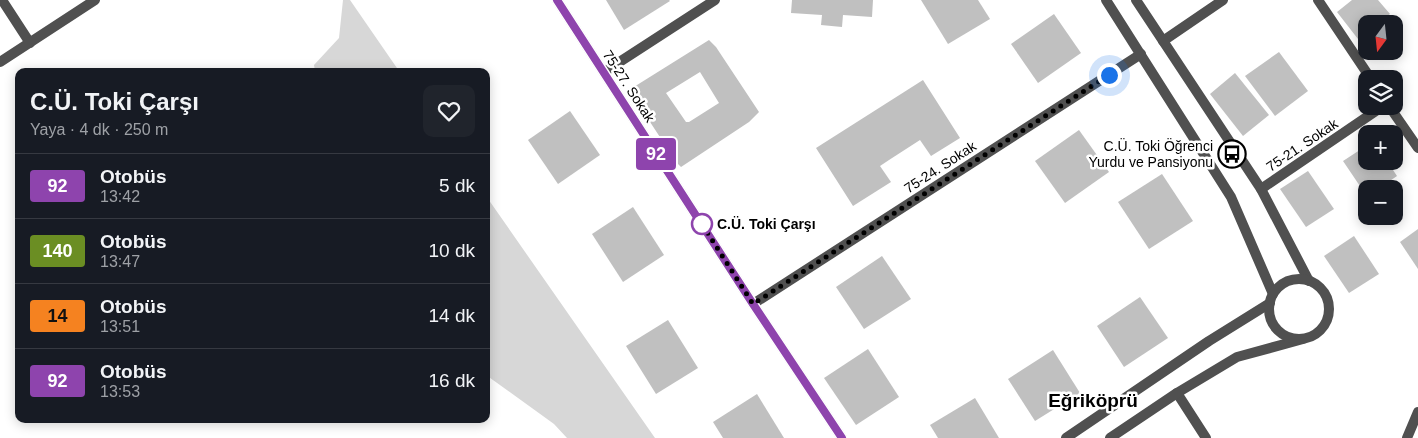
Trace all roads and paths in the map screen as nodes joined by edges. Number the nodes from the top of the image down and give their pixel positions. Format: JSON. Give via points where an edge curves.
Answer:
{"nodes":[{"id":1,"x":2,"y":0,"type":"edge"},
{"id":2,"x":95,"y":0,"type":"edge"},
{"id":3,"x":557,"y":0,"type":"edge"},
{"id":4,"x":716,"y":0,"type":"edge"},
{"id":5,"x":1106,"y":0,"type":"edge"},
{"id":6,"x":1136,"y":0,"type":"edge"},
{"id":7,"x":1223,"y":0,"type":"edge"},
{"id":8,"x":1318,"y":0,"type":"edge"},
{"id":9,"x":1163,"y":41,"type":"junction"},
{"id":10,"x":30,"y":42,"type":"junction"},
{"id":11,"x":1141,"y":54,"type":"junction"},
{"id":12,"x":0,"y":62,"type":"edge"},
{"id":13,"x":1365,"y":70,"type":"edge"},
{"id":14,"x":604,"y":72,"type":"junction"},
{"id":15,"x":1370,"y":115,"type":"edge"},
{"id":16,"x":1396,"y":115,"type":"edge"},
{"id":17,"x":1418,"y":148,"type":"edge"},
{"id":18,"x":1261,"y":189,"type":"junction"},
{"id":19,"x":1308,"y":281,"type":"junction"},
{"id":20,"x":1271,"y":299,"type":"junction"},
{"id":21,"x":753,"y":304,"type":"junction"},
{"id":22,"x":1303,"y":339,"type":"junction"},
{"id":23,"x":1177,"y":393,"type":"junction"},
{"id":24,"x":1418,"y":412,"type":"edge"},
{"id":25,"x":842,"y":438,"type":"edge"},
{"id":26,"x":1066,"y":438,"type":"edge"},
{"id":27,"x":1110,"y":438,"type":"edge"},
{"id":28,"x":1206,"y":438,"type":"edge"},
{"id":29,"x":1407,"y":438,"type":"edge"}],
"edges":[{"from":1,"to":10,"type":"street"},
{"from":2,"to":10,"type":"street"},
{"from":3,"to":14,"type":"street","name":"75-27. Sokak"},
{"from":4,"to":14,"type":"street"},
{"from":5,"to":11,"type":"street"},
{"from":6,"to":9,"type":"street"},
{"from":7,"to":9,"type":"street"},
{"from":8,"to":13,"type":"street"},
{"from":9,"to":18,"type":"street"},
{"from":10,"to":12,"type":"street"},
{"from":11,"to":20,"type":"street","via":[[1231,197]]},
{"from":11,"to":21,"type":"street","name":"75-24. Sokak"},
{"from":14,"to":21,"type":"street","name":"75-27. Sokak"},
{"from":15,"to":18,"type":"street","name":"75-21. Sokak"},
{"from":16,"to":17,"type":"street"},
{"from":18,"to":19,"type":"street"},
{"from":19,"to":20,"type":"street","via":[[1288,281],[1279,286]]},
{"from":19,"to":22,"type":"street","via":[[1324,294],[1328,314],[1319,331]]},
{"from":20,"to":22,"type":"street","via":[[1269,312],[1277,329],[1284,335]]},
{"from":20,"to":26,"type":"street"},
{"from":21,"to":25,"type":"street","name":"75-27. Sokak"},
{"from":22,"to":23,"type":"street","via":[[1237,357]]},
{"from":23,"to":27,"type":"street"},
{"from":23,"to":28,"type":"street"},
{"from":24,"to":29,"type":"street"}]}
